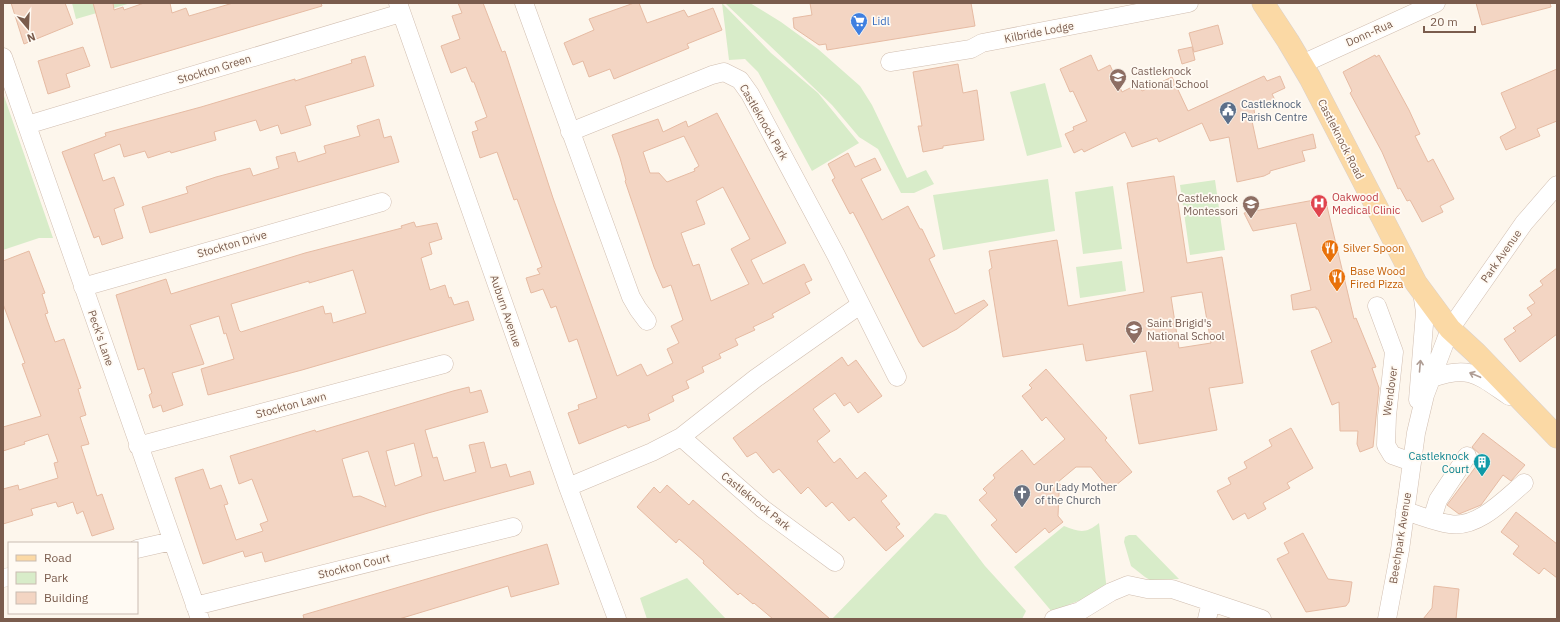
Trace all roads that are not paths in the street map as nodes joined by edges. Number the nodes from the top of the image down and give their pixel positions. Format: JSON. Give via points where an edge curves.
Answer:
{"nodes":[{"id":1,"x":524,"y":3,"type":"edge"},
{"id":2,"x":1189,"y":3,"type":"edge"},
{"id":3,"x":1263,"y":3,"type":"edge"},
{"id":4,"x":1436,"y":3,"type":"edge"},
{"id":5,"x":399,"y":8,"type":"edge"},
{"id":6,"x":3,"y":57,"type":"edge"},
{"id":7,"x":890,"y":62,"type":"dead end"},
{"id":8,"x":1302,"y":64,"type":"junction"},
{"id":9,"x":27,"y":125,"type":"junction"},
{"id":10,"x":570,"y":132,"type":"junction"},
{"id":11,"x":1557,"y":185,"type":"edge"},
{"id":12,"x":382,"y":202,"type":"dead end"},
{"id":13,"x":83,"y":287,"type":"junction"},
{"id":14,"x":1422,"y":292,"type":"junction"},
{"id":15,"x":860,"y":305,"type":"junction"},
{"id":16,"x":1377,"y":306,"type":"dead end"},
{"id":17,"x":647,"y":321,"type":"dead end"},
{"id":18,"x":1450,"y":330,"type":"junction"},
{"id":19,"x":444,"y":364,"type":"dead end"},
{"id":20,"x":897,"y":377,"type":"dead end"},
{"id":21,"x":1432,"y":378,"type":"junction"},
{"id":22,"x":1531,"y":410,"type":"junction"},
{"id":23,"x":1416,"y":433,"type":"junction"},
{"id":24,"x":681,"y":437,"type":"junction"},
{"id":25,"x":1557,"y":437,"type":"edge"},
{"id":26,"x":138,"y":446,"type":"junction"},
{"id":27,"x":1467,"y":456,"type":"dead end"},
{"id":28,"x":1412,"y":462,"type":"junction"},
{"id":29,"x":1524,"y":483,"type":"dead end"},
{"id":30,"x":568,"y":487,"type":"junction"},
{"id":31,"x":1405,"y":511,"type":"junction"},
{"id":32,"x":1432,"y":519,"type":"junction"},
{"id":33,"x":513,"y":527,"type":"dead end"},
{"id":34,"x":172,"y":541,"type":"junction"},
{"id":35,"x":138,"y":549,"type":"edge"},
{"id":36,"x":835,"y":562,"type":"dead end"},
{"id":37,"x":1211,"y":602,"type":"junction"},
{"id":38,"x":198,"y":612,"type":"edge"},
{"id":39,"x":617,"y":619,"type":"edge"},
{"id":40,"x":1054,"y":619,"type":"edge"},
{"id":41,"x":1207,"y":619,"type":"edge"},
{"id":42,"x":1262,"y":619,"type":"edge"},
{"id":43,"x":1387,"y":619,"type":"edge"}],
"edges":[{"from":1,"to":10,"type":"street"},
{"from":2,"to":7,"type":"street","name":"Kilbride Lodge","via":[[982,43],[971,49]]},
{"from":3,"to":8,"type":"main road","name":"Castleknock Road"},
{"from":4,"to":8,"type":"street","name":"Donn-Rua"},
{"from":5,"to":9,"type":"street","name":"Stockton Green"},
{"from":5,"to":30,"type":"street","name":"Auburn Avenue"},
{"from":6,"to":9,"type":"street","name":"Peck's Lane"},
{"from":8,"to":14,"type":"main road","name":"Castleknock Road"},
{"from":9,"to":13,"type":"street","name":"Peck's Lane"},
{"from":10,"to":15,"type":"street","name":"Castleknock Park","via":[[712,75],[724,72],[740,80],[750,94]]},
{"from":10,"to":17,"type":"street","via":[[631,297]]},
{"from":11,"to":18,"type":"street","name":"Park Avenue","via":[[1524,223]]},
{"from":12,"to":13,"type":"street","name":"Stockton Drive"},
{"from":13,"to":26,"type":"street","name":"Peck's Lane"},
{"from":14,"to":18,"type":"main road","name":"Castleknock Road"},
{"from":23,"to":14,"type":"street","name":"Beechpark Avenue","one_way":true,"via":[[1425,312]]},
{"from":15,"to":20,"type":"street","name":"Castleknock Park"},
{"from":15,"to":24,"type":"street","via":[[756,378]]},
{"from":16,"to":28,"type":"street","name":"Wendover","via":[[1394,352],[1386,445],[1392,455]]},
{"from":18,"to":21,"type":"street","name":"Beechpark Avenue"},
{"from":18,"to":22,"type":"main road","name":"Castleknock Road"},
{"from":19,"to":26,"type":"street","name":"Stockton Lawn"},
{"from":22,"to":21,"type":"street","one_way":true,"via":[[1470,372],[1453,371]]},
{"from":21,"to":23,"type":"street","name":"Beechpark Avenue"},
{"from":22,"to":25,"type":"main road","name":"Castleknock Road"},
{"from":23,"to":28,"type":"street","name":"Beechpark Avenue"},
{"from":24,"to":30,"type":"street"},
{"from":24,"to":36,"type":"street","name":"Castleknock Park","via":[[763,509]]},
{"from":26,"to":34,"type":"street","name":"Peck's Lane"},
{"from":27,"to":32,"type":"street","via":[[1438,500]]},
{"from":28,"to":31,"type":"street","name":"Beechpark Avenue"},
{"from":29,"to":32,"type":"street","via":[[1475,520],[1456,525]]},
{"from":30,"to":39,"type":"street","name":"Auburn Avenue"},
{"from":31,"to":32,"type":"street"},
{"from":31,"to":43,"type":"street","name":"Beechpark Avenue"},
{"from":33,"to":38,"type":"street","name":"Stockton Court"},
{"from":34,"to":35,"type":"street"},
{"from":34,"to":38,"type":"street","name":"Peck's Lane"},
{"from":37,"to":40,"type":"street","via":[[1172,589],[1147,589],[1128,585],[1080,611]]},
{"from":37,"to":41,"type":"street"},
{"from":37,"to":42,"type":"street"}]}
